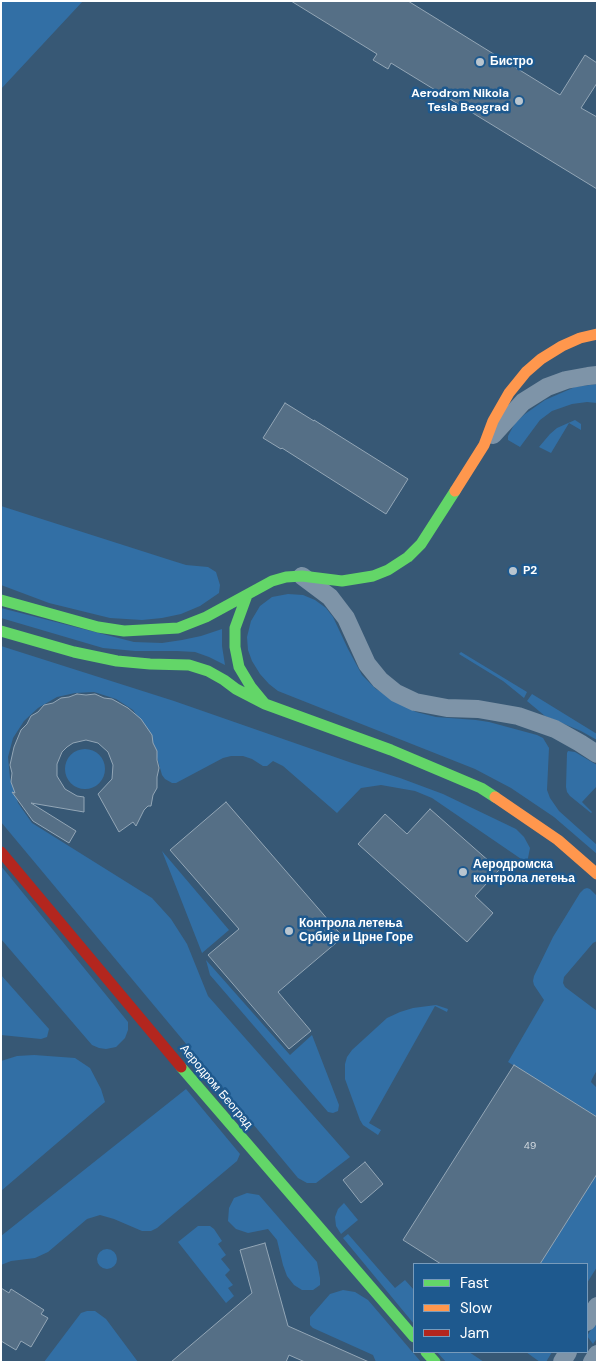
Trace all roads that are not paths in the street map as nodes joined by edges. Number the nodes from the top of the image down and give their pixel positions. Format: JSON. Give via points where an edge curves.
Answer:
{"nodes":[{"id":1,"x":597,"y":334,"type":"edge"},
{"id":2,"x":597,"y":375,"type":"edge"},
{"id":3,"x":484,"y":445,"type":"junction"},
{"id":4,"x":302,"y":576,"type":"junction"},
{"id":5,"x":248,"y":595,"type":"junction"},
{"id":6,"x":1,"y":600,"type":"edge"},
{"id":7,"x":1,"y":631,"type":"edge"},
{"id":8,"x":265,"y":704,"type":"junction"},
{"id":9,"x":597,"y":754,"type":"edge"},
{"id":10,"x":1,"y":852,"type":"edge"},
{"id":11,"x":597,"y":874,"type":"edge"},
{"id":12,"x":597,"y":1306,"type":"edge"},
{"id":13,"x":588,"y":1320,"type":"edge"},
{"id":14,"x":413,"y":1337,"type":"edge"},
{"id":15,"x":597,"y":1354,"type":"edge"},
{"id":16,"x":592,"y":1362,"type":"edge"}],
"edges":[{"from":1,"to":3,"type":"street","via":[[562,346],[526,372],[509,393]]},
{"from":2,"to":3,"type":"street","via":[[547,387],[523,402]]},
{"from":3,"to":4,"type":"street","via":[[421,544],[408,557],[388,570],[357,580],[342,582]]},
{"from":4,"to":5,"type":"street","via":[[272,580]]},
{"from":4,"to":9,"type":"street","via":[[330,597],[346,618],[367,664],[396,693],[416,702],[447,708],[518,716],[555,729]]},
{"from":5,"to":6,"type":"street","via":[[178,628],[124,631]]},
{"from":5,"to":8,"type":"street","via":[[235,628],[235,647],[239,666]]},
{"from":7,"to":8,"type":"street","via":[[117,661],[189,665],[208,671]]},
{"from":8,"to":11,"type":"street","via":[[391,750],[481,788],[558,840]]},
{"from":10,"to":14,"type":"street","name":"Аеродром Београд"},
{"from":12,"to":13,"type":"street"},
{"from":15,"to":16,"type":"street"}]}
